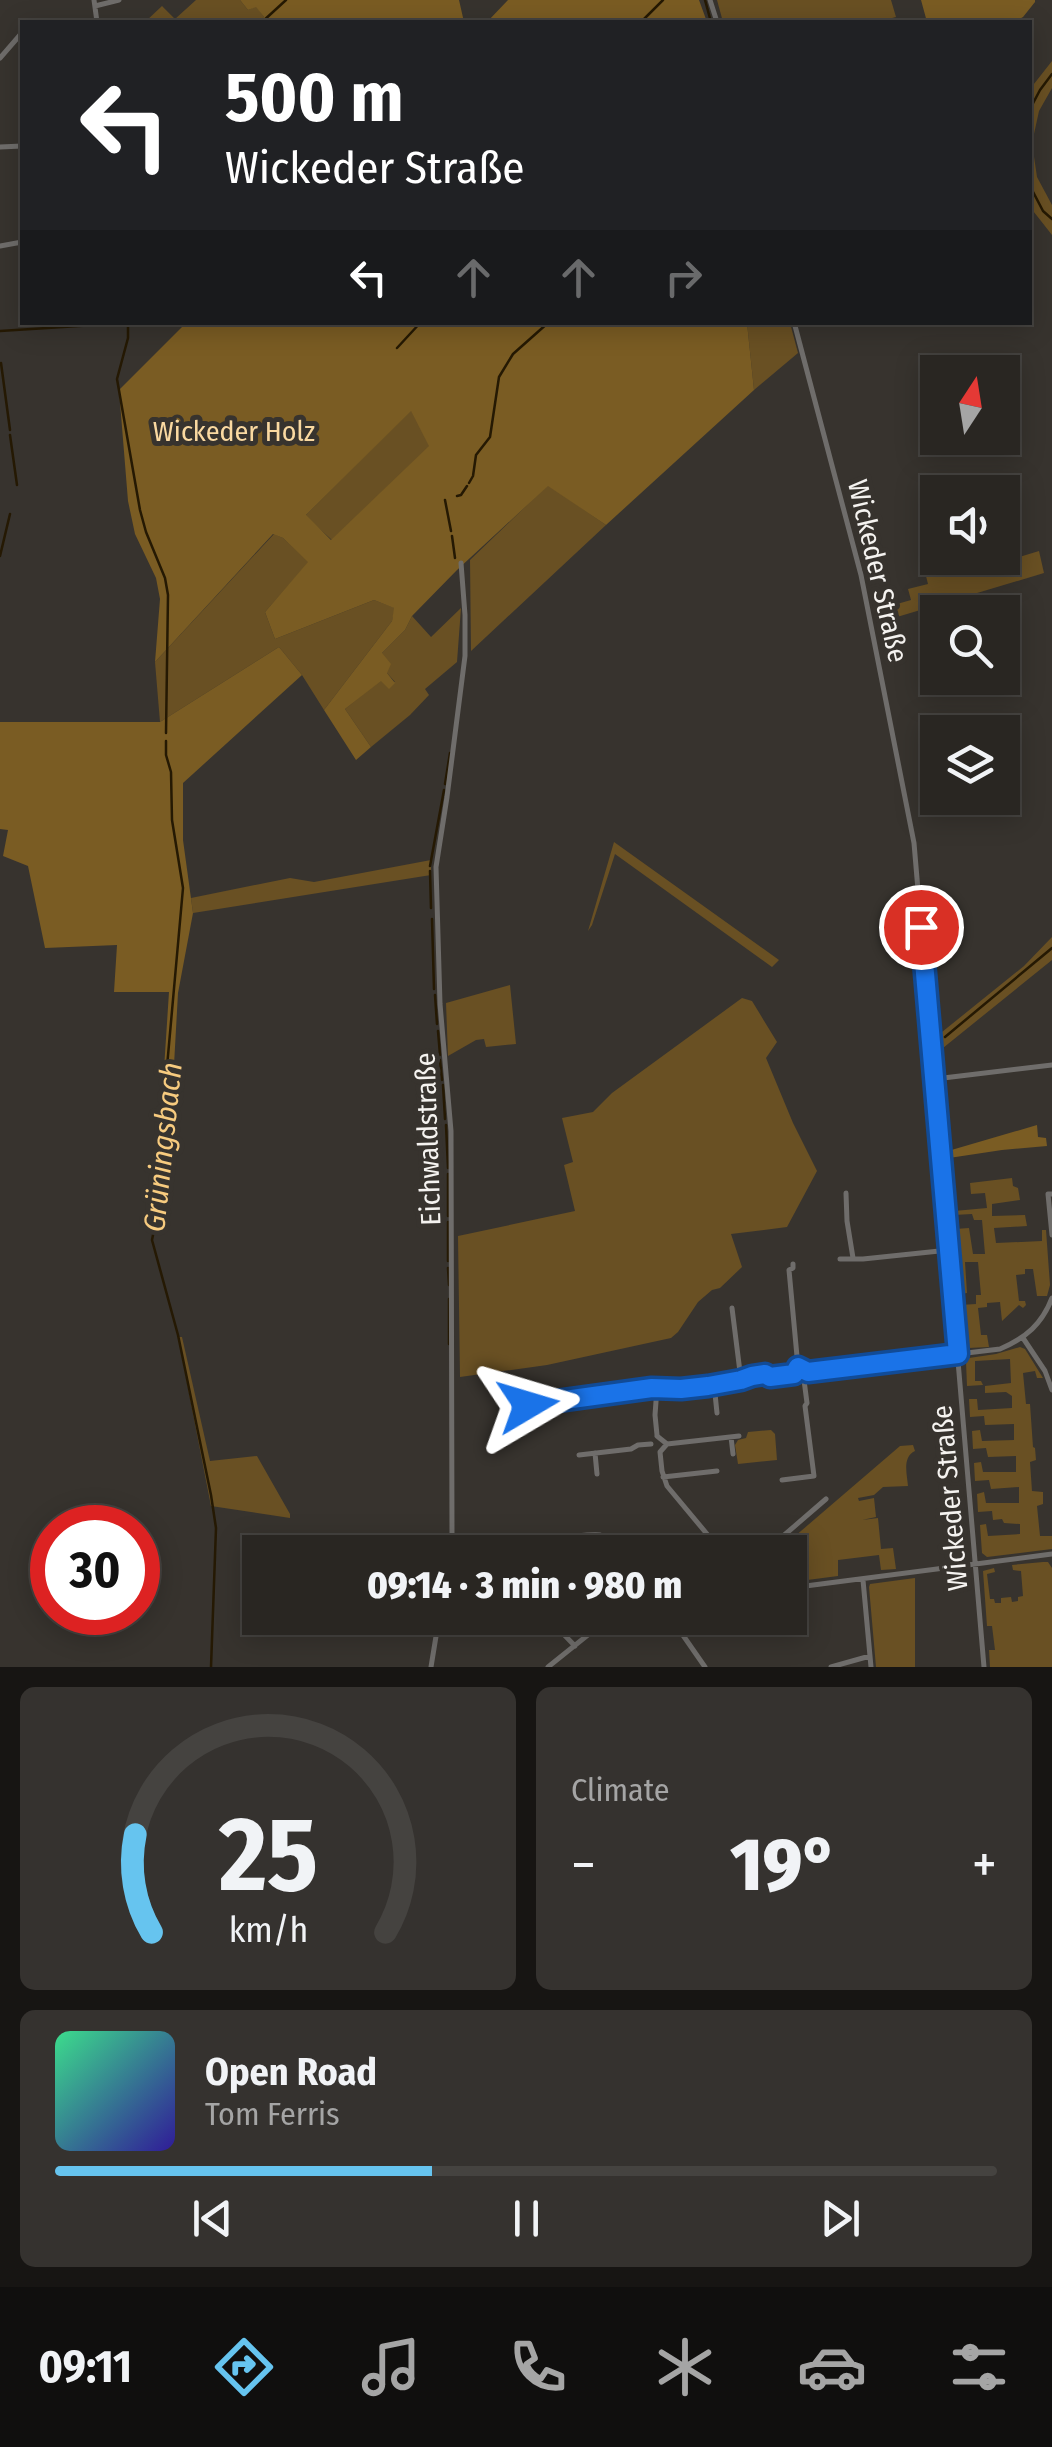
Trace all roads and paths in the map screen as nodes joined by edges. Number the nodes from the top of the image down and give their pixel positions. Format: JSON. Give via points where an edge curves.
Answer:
{"nodes":[{"id":1,"x":119,"y":0,"type":"edge"},
{"id":2,"x":94,"y":3,"type":"edge"},
{"id":3,"x":20,"y":35,"type":"dead end"},
{"id":4,"x":0,"y":58,"type":"edge"},
{"id":5,"x":795,"y":325,"type":"edge"},
{"id":6,"x":460,"y":563,"type":"dead end"},
{"id":7,"x":1052,"y":1066,"type":"edge"},
{"id":8,"x":934,"y":1078,"type":"junction"},
{"id":9,"x":846,"y":1193,"type":"dead end"},
{"id":10,"x":1052,"y":1194,"type":"edge"},
{"id":11,"x":1052,"y":1235,"type":"edge"},
{"id":12,"x":950,"y":1250,"type":"junction"},
{"id":13,"x":854,"y":1258,"type":"junction"},
{"id":14,"x":840,"y":1260,"type":"dead end"},
{"id":15,"x":793,"y":1264,"type":"dead end"},
{"id":16,"x":1052,"y":1298,"type":"edge"},
{"id":17,"x":732,"y":1308,"type":"dead end"},
{"id":18,"x":1023,"y":1338,"type":"junction"},
{"id":19,"x":958,"y":1354,"type":"junction"},
{"id":20,"x":796,"y":1371,"type":"junction"},
{"id":21,"x":806,"y":1376,"type":"junction"},
{"id":22,"x":741,"y":1380,"type":"junction"},
{"id":23,"x":714,"y":1384,"type":"junction"},
{"id":24,"x":657,"y":1388,"type":"junction"},
{"id":25,"x":1052,"y":1390,"type":"edge"},
{"id":26,"x":520,"y":1406,"type":"dead end"},
{"id":27,"x":717,"y":1413,"type":"dead end"},
{"id":28,"x":657,"y":1436,"type":"junction"},
{"id":29,"x":651,"y":1444,"type":"junction"},
{"id":30,"x":667,"y":1444,"type":"junction"},
{"id":31,"x":660,"y":1452,"type":"junction"},
{"id":32,"x":595,"y":1454,"type":"junction"},
{"id":33,"x":733,"y":1454,"type":"dead end"},
{"id":34,"x":579,"y":1455,"type":"dead end"},
{"id":35,"x":717,"y":1471,"type":"dead end"},
{"id":36,"x":597,"y":1474,"type":"dead end"},
{"id":37,"x":664,"y":1477,"type":"junction"},
{"id":38,"x":782,"y":1480,"type":"dead end"},
{"id":39,"x":826,"y":1499,"type":"dead end"},
{"id":40,"x":452,"y":1535,"type":"edge"},
{"id":41,"x":708,"y":1535,"type":"edge"},
{"id":42,"x":784,"y":1535,"type":"edge"},
{"id":43,"x":1052,"y":1554,"type":"edge"},
{"id":44,"x":976,"y":1563,"type":"junction"},
{"id":45,"x":862,"y":1579,"type":"junction"},
{"id":46,"x":807,"y":1586,"type":"edge"},
{"id":47,"x":437,"y":1635,"type":"edge"},
{"id":48,"x":564,"y":1635,"type":"edge"},
{"id":49,"x":588,"y":1635,"type":"edge"},
{"id":50,"x":683,"y":1635,"type":"edge"},
{"id":51,"x":575,"y":1646,"type":"junction"},
{"id":52,"x":870,"y":1656,"type":"junction"},
{"id":53,"x":431,"y":1667,"type":"edge"},
{"id":54,"x":548,"y":1667,"type":"edge"},
{"id":55,"x":705,"y":1667,"type":"edge"},
{"id":56,"x":831,"y":1667,"type":"edge"},
{"id":57,"x":871,"y":1667,"type":"edge"},
{"id":58,"x":984,"y":1667,"type":"edge"}],
"edges":[{"from":1,"to":2,"type":"street"},
{"from":3,"to":4,"type":"street"},
{"from":5,"to":8,"type":"street","name":"Wickeder Straße","via":[[861,576],[907,804]]},
{"from":6,"to":40,"type":"street","name":"Eichwaldstraße","via":[[465,656],[436,879],[451,1131]]},
{"from":7,"to":8,"type":"street"},
{"from":8,"to":12,"type":"street","name":"Wickeder Straße"},
{"from":9,"to":13,"type":"street"},
{"from":10,"to":11,"type":"street"},
{"from":12,"to":13,"type":"street"},
{"from":12,"to":19,"type":"street","name":"Wickeder Straße"},
{"from":13,"to":14,"type":"street"},
{"from":15,"to":20,"type":"street"},
{"from":16,"to":18,"type":"street"},
{"from":17,"to":22,"type":"street"},
{"from":18,"to":19,"type":"street","via":[[1000,1349]]},
{"from":18,"to":25,"type":"street"},
{"from":19,"to":21,"type":"street"},
{"from":19,"to":44,"type":"street","name":"Wickeder Straße"},
{"from":20,"to":21,"type":"street"},
{"from":20,"to":22,"type":"street"},
{"from":21,"to":38,"type":"street","via":[[814,1476]]},
{"from":22,"to":23,"type":"street"},
{"from":23,"to":24,"type":"street"},
{"from":23,"to":27,"type":"street"},
{"from":24,"to":26,"type":"street"},
{"from":24,"to":28,"type":"street"},
{"from":28,"to":29,"type":"street"},
{"from":28,"to":30,"type":"street"},
{"from":29,"to":31,"type":"street"},
{"from":29,"to":32,"type":"street"},
{"from":30,"to":31,"type":"street"},
{"from":30,"to":33,"type":"street","via":[[735,1436]]},
{"from":31,"to":37,"type":"street"},
{"from":32,"to":34,"type":"street"},
{"from":32,"to":36,"type":"street"},
{"from":35,"to":37,"type":"street"},
{"from":37,"to":41,"type":"street"},
{"from":39,"to":42,"type":"street"},
{"from":43,"to":44,"type":"street"},
{"from":44,"to":45,"type":"street"},
{"from":44,"to":58,"type":"street","name":"Wickeder Straße"},
{"from":45,"to":46,"type":"street"},
{"from":45,"to":52,"type":"street"},
{"from":47,"to":53,"type":"street"},
{"from":48,"to":51,"type":"street"},
{"from":49,"to":51,"type":"street"},
{"from":50,"to":55,"type":"street"},
{"from":51,"to":54,"type":"street"},
{"from":52,"to":56,"type":"street"},
{"from":52,"to":57,"type":"street"}]}
